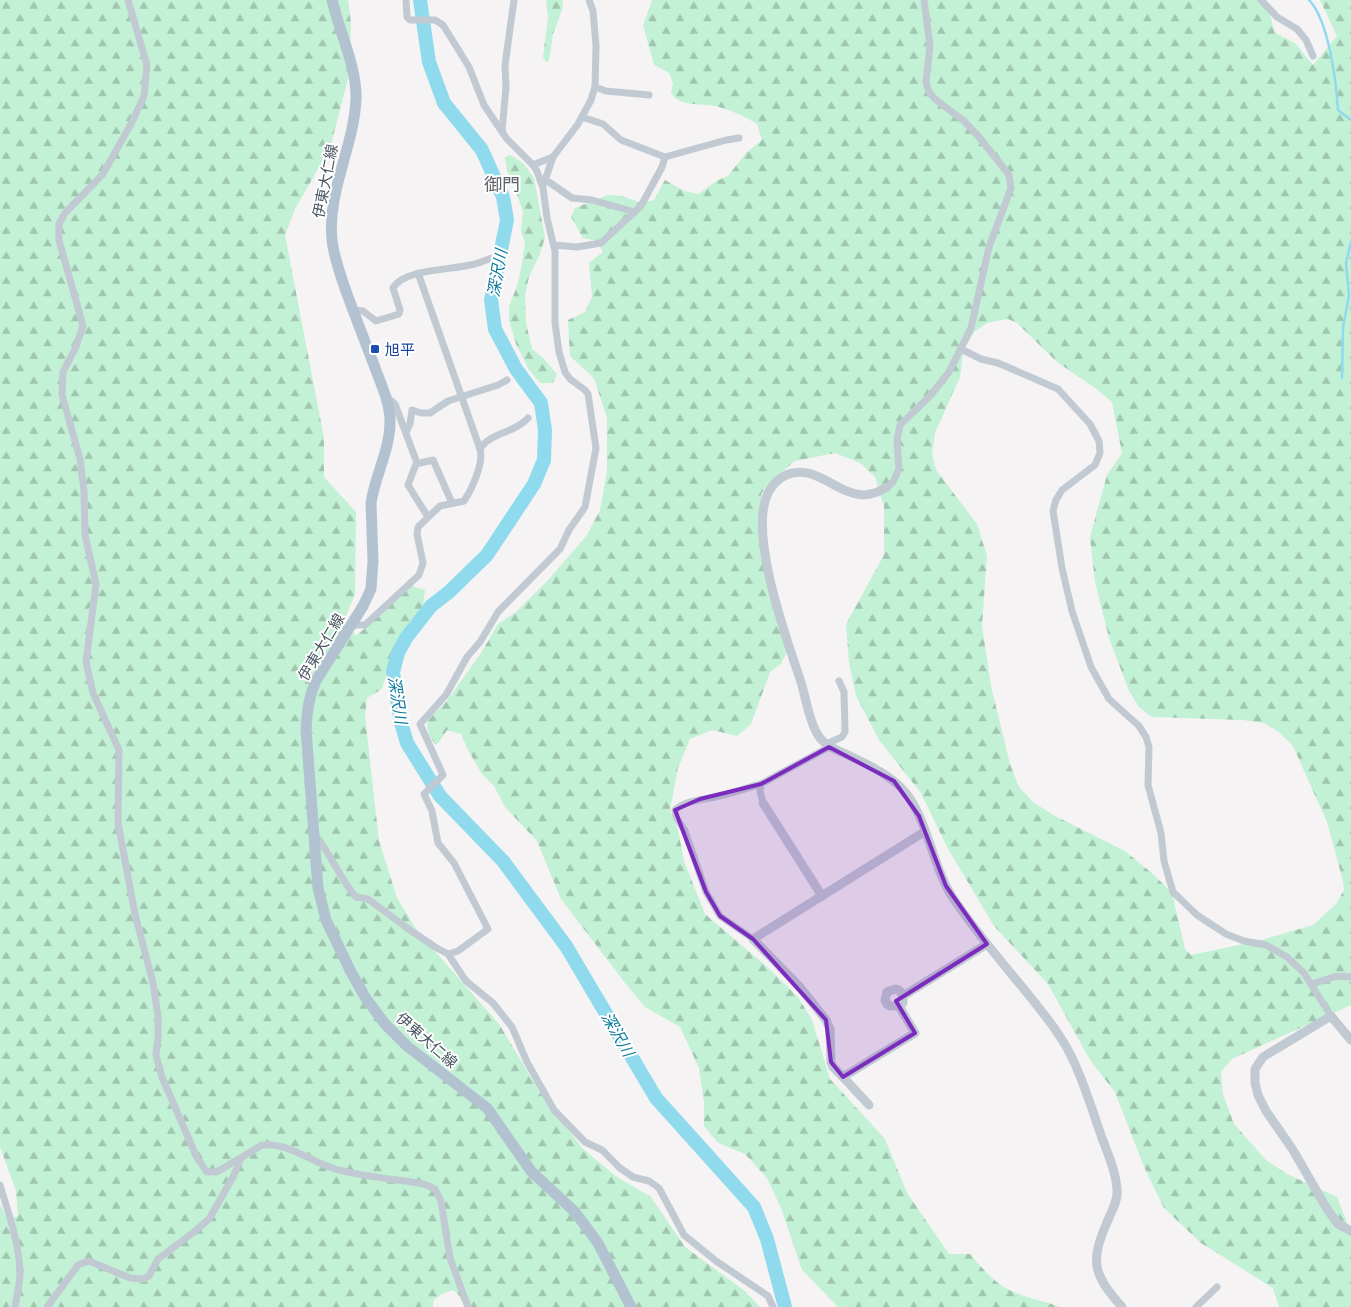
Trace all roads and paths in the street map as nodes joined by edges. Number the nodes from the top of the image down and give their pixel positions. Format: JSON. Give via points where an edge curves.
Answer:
{"nodes":[{"id":1,"x":128,"y":0,"type":"edge"},
{"id":2,"x":332,"y":0,"type":"edge"},
{"id":3,"x":406,"y":0,"type":"edge"},
{"id":4,"x":514,"y":0,"type":"edge"},
{"id":5,"x":589,"y":0,"type":"edge"},
{"id":6,"x":924,"y":0,"type":"edge"},
{"id":7,"x":1261,"y":0,"type":"edge"},
{"id":8,"x":1313,"y":56,"type":"dead end"},
{"id":9,"x":595,"y":87,"type":"junction"},
{"id":10,"x":649,"y":95,"type":"dead end"},
{"id":11,"x":582,"y":117,"type":"junction"},
{"id":12,"x":502,"y":132,"type":"junction"},
{"id":13,"x":739,"y":138,"type":"dead end"},
{"id":14,"x":553,"y":157,"type":"junction"},
{"id":15,"x":665,"y":157,"type":"junction"},
{"id":16,"x":533,"y":164,"type":"junction"},
{"id":17,"x":544,"y":182,"type":"junction"},
{"id":18,"x":635,"y":212,"type":"junction"},
{"id":19,"x":554,"y":245,"type":"junction"},
{"id":20,"x":492,"y":258,"type":"dead end"},
{"id":21,"x":418,"y":274,"type":"junction"},
{"id":22,"x":353,"y":310,"type":"junction"},
{"id":23,"x":961,"y":349,"type":"junction"},
{"id":24,"x":507,"y":380,"type":"dead end"},
{"id":25,"x":385,"y":395,"type":"junction"},
{"id":26,"x":462,"y":396,"type":"junction"},
{"id":27,"x":528,"y":418,"type":"dead end"},
{"id":28,"x":406,"y":432,"type":"junction"},
{"id":29,"x":480,"y":449,"type":"junction"},
{"id":30,"x":417,"y":464,"type":"junction"},
{"id":31,"x":887,"y":487,"type":"joint"},
{"id":32,"x":452,"y":503,"type":"junction"},
{"id":33,"x":428,"y":517,"type":"junction"},
{"id":34,"x":351,"y":625,"type":"junction"},
{"id":35,"x":839,"y":681,"type":"dead end"},
{"id":36,"x":828,"y":746,"type":"junction"},
{"id":37,"x":761,"y":784,"type":"junction"},
{"id":38,"x":763,"y":803,"type":"joint"},
{"id":39,"x":313,"y":832,"type":"junction"},
{"id":40,"x":924,"y":832,"type":"junction"},
{"id":41,"x":822,"y":896,"type":"junction"},
{"id":42,"x":753,"y":939,"type":"junction"},
{"id":43,"x":987,"y":944,"type":"junction"},
{"id":44,"x":448,"y":954,"type":"junction"},
{"id":45,"x":1351,"y":977,"type":"edge"},
{"id":46,"x":1312,"y":984,"type":"junction"},
{"id":47,"x":903,"y":996,"type":"junction"},
{"id":48,"x":899,"y":1006,"type":"junction"},
{"id":49,"x":1331,"y":1016,"type":"junction"},
{"id":50,"x":1351,"y":1040,"type":"edge"},
{"id":51,"x":843,"y":1077,"type":"junction"},
{"id":52,"x":869,"y":1105,"type":"dead end"},
{"id":53,"x":241,"y":1158,"type":"junction"},
{"id":54,"x":0,"y":1185,"type":"edge"},
{"id":55,"x":1351,"y":1231,"type":"edge"},
{"id":56,"x":1217,"y":1286,"type":"dead end"},
{"id":57,"x":15,"y":1307,"type":"edge"},
{"id":58,"x":47,"y":1307,"type":"edge"},
{"id":59,"x":468,"y":1307,"type":"edge"},
{"id":60,"x":631,"y":1307,"type":"edge"},
{"id":61,"x":772,"y":1307,"type":"edge"},
{"id":62,"x":1122,"y":1307,"type":"edge"},
{"id":63,"x":1196,"y":1307,"type":"edge"}],
"edges":[{"from":1,"to":53,"type":"street","via":[[147,64],[144,96],[103,174],[65,213],[59,224],[59,240],[83,326],[63,372],[62,395],[80,459],[85,535],[96,584],[86,662],[93,693],[119,750],[118,824],[135,914],[153,983],[158,1016],[156,1055],[162,1076],[197,1158],[207,1172],[216,1172]]},
{"from":2,"to":22,"type":"main road","name":"伊東大仁線","via":[[352,69],[356,98],[331,226],[334,252]]},
{"from":3,"to":12,"type":"street","via":[[410,20],[435,20],[443,25],[468,67],[484,105]]},
{"from":4,"to":12,"type":"street","via":[[505,65]]},
{"from":5,"to":9,"type":"street","via":[[595,26]]},
{"from":6,"to":23,"type":"street","via":[[930,46],[926,82],[929,92],[979,137],[1009,175],[1011,188],[989,247],[974,321]]},
{"from":7,"to":8,"type":"street","via":[[1277,17],[1297,29]]},
{"from":9,"to":10,"type":"street"},
{"from":9,"to":11,"type":"street"},
{"from":11,"to":14,"type":"street"},
{"from":11,"to":15,"type":"street","via":[[603,124],[621,140]]},
{"from":12,"to":16,"type":"street"},
{"from":13,"to":15,"type":"street"},
{"from":14,"to":16,"type":"street"},
{"from":14,"to":17,"type":"street"},
{"from":15,"to":18,"type":"street","via":[[650,191]]},
{"from":16,"to":17,"type":"street"},
{"from":17,"to":18,"type":"street","via":[[572,198]]},
{"from":17,"to":19,"type":"street","via":[[547,218]]},
{"from":18,"to":19,"type":"street","via":[[601,243],[578,247]]},
{"from":19,"to":44,"type":"street","via":[[555,323],[559,352],[565,372],[588,394],[596,448],[585,507],[560,549],[498,612],[446,695],[420,724],[443,777],[424,794],[432,811],[438,843],[454,863],[488,929],[458,951]]},
{"from":20,"to":21,"type":"street","via":[[472,265]]},
{"from":21,"to":22,"type":"street","via":[[394,285],[399,314],[376,321],[363,311]]},
{"from":21,"to":26,"type":"street"},
{"from":22,"to":25,"type":"main road","name":"伊東大仁線"},
{"from":23,"to":31,"type":"street","via":[[941,383],[900,425],[897,440],[899,469]]},
{"from":23,"to":46,"type":"street","via":[[1058,388],[1090,424],[1100,442],[1100,454],[1095,465],[1062,490],[1056,500],[1054,520],[1072,610],[1091,667],[1109,699],[1146,737],[1149,747],[1148,785],[1173,892],[1197,916],[1226,934],[1266,945],[1287,957]]},
{"from":24,"to":26,"type":"street"},
{"from":25,"to":28,"type":"street","via":[[395,404]]},
{"from":25,"to":34,"type":"main road","name":"伊東大仁線","via":[[390,429],[371,504],[371,588]]},
{"from":26,"to":28,"type":"street","via":[[430,413],[412,410]]},
{"from":26,"to":29,"type":"street"},
{"from":27,"to":29,"type":"street","via":[[488,440]]},
{"from":28,"to":30,"type":"street"},
{"from":29,"to":32,"type":"street","via":[[481,459],[468,495],[461,502]]},
{"from":30,"to":32,"type":"street","via":[[433,460]]},
{"from":30,"to":33,"type":"street","via":[[408,486]]},
{"from":31,"to":36,"type":"street","via":[[875,494],[857,494],[816,475],[796,472],[777,481],[764,504],[764,550],[773,591],[816,731]]},
{"from":32,"to":33,"type":"street","via":[[440,506]]},
{"from":33,"to":34,"type":"street","via":[[417,530],[423,563],[419,575],[365,626]]},
{"from":34,"to":39,"type":"main road","name":"伊東大仁線","via":[[317,678],[309,698],[306,730]]},
{"from":35,"to":36,"type":"street","via":[[844,692],[845,732]]},
{"from":36,"to":37,"type":"street"},
{"from":36,"to":40,"type":"street","via":[[894,781],[910,800]]},
{"from":37,"to":38,"type":"street"},
{"from":37,"to":42,"type":"street","via":[[700,798],[675,810],[706,892],[720,916]]},
{"from":38,"to":41,"type":"street"},
{"from":39,"to":44,"type":"street","via":[[324,844],[356,897],[368,898],[406,928]]},
{"from":39,"to":60,"type":"main road","name":"伊東大仁線","via":[[318,888],[326,920],[366,997],[401,1040],[487,1108],[531,1171],[586,1226]]},
{"from":40,"to":41,"type":"street"},
{"from":40,"to":43,"type":"street","via":[[946,886]]},
{"from":41,"to":42,"type":"street"},
{"from":42,"to":51,"type":"street","via":[[826,1020],[830,1029],[831,1062]]},
{"from":43,"to":47,"type":"street"},
{"from":43,"to":62,"type":"street","via":[[1061,1038],[1088,1098],[1118,1192],[1098,1242],[1096,1266],[1100,1279]]},
{"from":44,"to":61,"type":"street","via":[[466,981],[493,1004],[512,1027],[554,1110],[585,1142],[602,1150],[633,1177],[649,1181],[658,1188],[684,1235],[768,1296]]},
{"from":45,"to":46,"type":"street","via":[[1337,976]]},
{"from":46,"to":49,"type":"street"},
{"from":47,"to":48,"type":"street","via":[[903,1003]]},
{"from":47,"to":48,"type":"street","via":[[895,989],[887,992],[887,1004]]},
{"from":48,"to":51,"type":"street","via":[[915,1033]]},
{"from":49,"to":50,"type":"street"},
{"from":49,"to":55,"type":"street","via":[[1262,1057],[1255,1069],[1255,1083],[1266,1111],[1328,1209],[1338,1224]]},
{"from":51,"to":52,"type":"street"},
{"from":53,"to":58,"type":"street","via":[[209,1219],[158,1259],[149,1276],[130,1278],[89,1261],[78,1264]]},
{"from":53,"to":59,"type":"street","via":[[262,1145],[276,1145],[334,1168],[424,1184],[435,1189],[441,1201],[450,1258]]},
{"from":54,"to":57,"type":"street","via":[[19,1255],[20,1277]]},
{"from":56,"to":63,"type":"street"}]}
